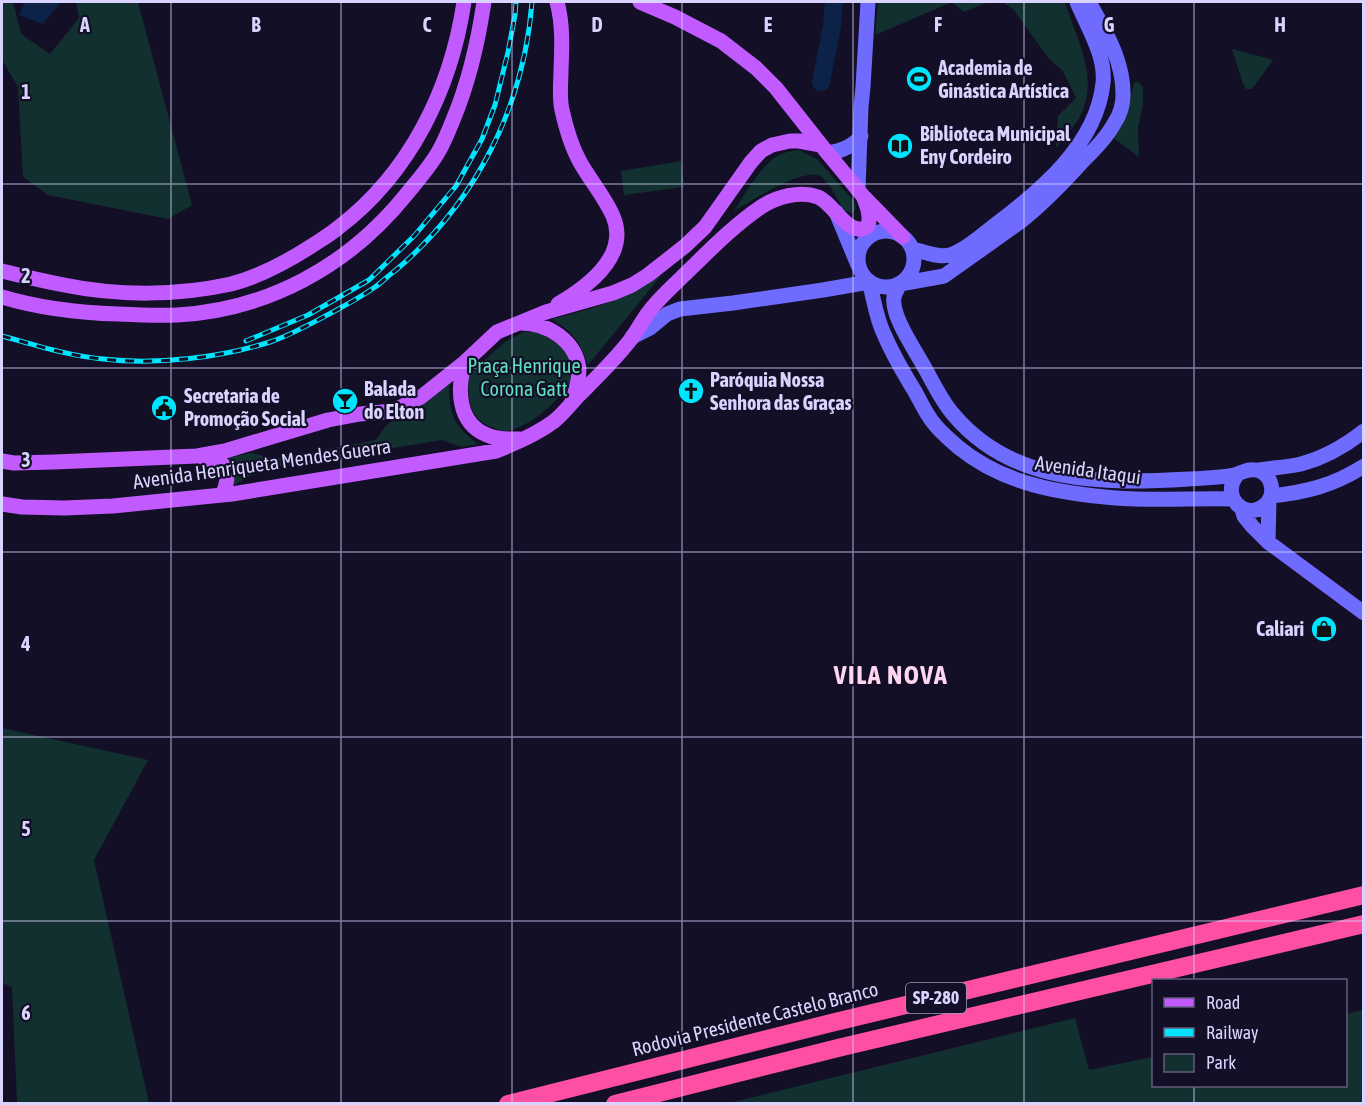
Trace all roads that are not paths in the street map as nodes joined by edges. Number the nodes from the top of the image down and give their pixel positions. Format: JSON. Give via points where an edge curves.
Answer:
{"nodes":[{"id":1,"x":464,"y":2,"type":"edge"},
{"id":2,"x":484,"y":2,"type":"edge"},
{"id":3,"x":557,"y":2,"type":"edge"},
{"id":4,"x":640,"y":2,"type":"edge"},
{"id":5,"x":868,"y":2,"type":"edge"},
{"id":6,"x":1077,"y":2,"type":"edge"},
{"id":7,"x":1089,"y":2,"type":"edge"},
{"id":8,"x":861,"y":136,"type":"junction"},
{"id":9,"x":825,"y":149,"type":"junction"},
{"id":10,"x":860,"y":192,"type":"junction"},
{"id":11,"x":836,"y":212,"type":"junction"},
{"id":12,"x":908,"y":243,"type":"junction"},
{"id":13,"x":860,"y":269,"type":"junction"},
{"id":14,"x":2,"y":271,"type":"edge"},
{"id":15,"x":869,"y":282,"type":"junction"},
{"id":16,"x":900,"y":284,"type":"junction"},
{"id":17,"x":2,"y":297,"type":"edge"},
{"id":18,"x":546,"y":312,"type":"junction"},
{"id":19,"x":514,"y":324,"type":"junction"},
{"id":20,"x":632,"y":337,"type":"junction"},
{"id":21,"x":465,"y":362,"type":"junction"},
{"id":22,"x":571,"y":404,"type":"junction"},
{"id":23,"x":1364,"y":432,"type":"edge"},
{"id":24,"x":526,"y":439,"type":"junction"},
{"id":25,"x":197,"y":456,"type":"junction"},
{"id":26,"x":2,"y":461,"type":"edge"},
{"id":27,"x":1364,"y":466,"type":"edge"},
{"id":28,"x":1259,"y":471,"type":"junction"},
{"id":29,"x":1237,"y":475,"type":"junction"},
{"id":30,"x":222,"y":495,"type":"junction"},
{"id":31,"x":1270,"y":498,"type":"junction"},
{"id":32,"x":2,"y":504,"type":"edge"},
{"id":33,"x":1238,"y":504,"type":"junction"},
{"id":34,"x":1268,"y":542,"type":"junction"},
{"id":35,"x":1364,"y":613,"type":"edge"},
{"id":36,"x":1364,"y":895,"type":"edge"},
{"id":37,"x":1364,"y":924,"type":"edge"},
{"id":38,"x":508,"y":1104,"type":"edge"},
{"id":39,"x":615,"y":1104,"type":"edge"}],
"edges":[{"from":1,"to":14,"type":"main road","via":[[441,92],[412,146],[384,186],[363,207],[294,257],[232,283],[160,293],[66,286]]},
{"from":2,"to":17,"type":"main road","via":[[471,72],[440,149],[375,230],[329,265],[273,294],[217,310],[178,315],[98,314]]},
{"from":3,"to":18,"type":"main road","via":[[562,38],[560,104],[566,130],[579,160],[602,195],[617,232],[616,244],[598,276]]},
{"from":4,"to":9,"type":"main road","via":[[721,41],[756,68]]},
{"from":5,"to":8,"type":"main road"},
{"from":6,"to":12,"type":"main road","via":[[1104,71],[1100,103],[1084,136],[1035,193],[963,249],[939,255]]},
{"from":7,"to":16,"type":"main road","via":[[1116,55],[1123,84],[1116,120],[1074,171],[1031,213],[944,276]]},
{"from":8,"to":9,"type":"main road","via":[[844,149]]},
{"from":8,"to":10,"type":"main road"},
{"from":9,"to":10,"type":"main road"},
{"from":9,"to":18,"type":"main road","via":[[789,141],[761,151],[705,227],[648,275],[613,293]]},
{"from":10,"to":11,"type":"main road","via":[[869,213],[866,228],[851,227]]},
{"from":10,"to":12,"type":"main road"},
{"from":11,"to":13,"type":"main road"},
{"from":11,"to":20,"type":"main road","via":[[819,197],[806,194],[777,198],[762,206],[661,298]]},
{"from":12,"to":13,"type":"main road","via":[[896,233],[880,231],[861,245]]},
{"from":12,"to":16,"type":"main road","via":[[915,257],[914,265]]},
{"from":13,"to":15,"type":"main road"},
{"from":15,"to":16,"type":"main road","via":[[884,287]]},
{"from":15,"to":20,"type":"main road","via":[[680,309]]},
{"from":15,"to":33,"type":"main road","name":"Avenida Itaqui","via":[[883,332],[933,423],[949,440],[993,471],[1057,491]]},
{"from":16,"to":29,"type":"main road","name":"Avenida Itaqui","via":[[894,297],[896,312],[952,414],[1006,457],[1036,470],[1102,481]]},
{"from":18,"to":19,"type":"main road"},
{"from":19,"to":21,"type":"main road","via":[[497,332]]},
{"from":19,"to":22,"type":"main road","via":[[552,330],[572,349],[579,372]]},
{"from":20,"to":22,"type":"main road"},
{"from":21,"to":24,"type":"main road","via":[[460,399],[469,421],[495,438]]},
{"from":21,"to":25,"type":"main road","via":[[421,397],[393,411],[327,420],[225,452]]},
{"from":22,"to":24,"type":"main road","via":[[555,421]]},
{"from":23,"to":28,"type":"main road","via":[[1326,455]]},
{"from":24,"to":30,"type":"main road","name":"Avenida Henriqueta Mendes Guerra","via":[[471,456]]},
{"from":25,"to":26,"type":"main road"},
{"from":25,"to":30,"type":"main road","via":[[225,466],[227,483]]},
{"from":27,"to":31,"type":"main road","via":[[1323,486]]},
{"from":28,"to":29,"type":"main road","via":[[1247,470]]},
{"from":28,"to":31,"type":"main road","via":[[1271,484]]},
{"from":29,"to":33,"type":"main road","via":[[1231,484],[1231,495]]},
{"from":30,"to":32,"type":"main road","name":"Avenida Henriqueta Mendes Guerra","via":[[113,506]]},
{"from":31,"to":33,"type":"main road","via":[[1260,509]]},
{"from":31,"to":34,"type":"main road"},
{"from":33,"to":34,"type":"main road"},
{"from":34,"to":35,"type":"main road"},
{"from":36,"to":38,"type":"highway","name":"Rodovia Presidente Castelo Branco","number":"SP-280"},
{"from":37,"to":39,"type":"highway","number":"SP-280"}]}
